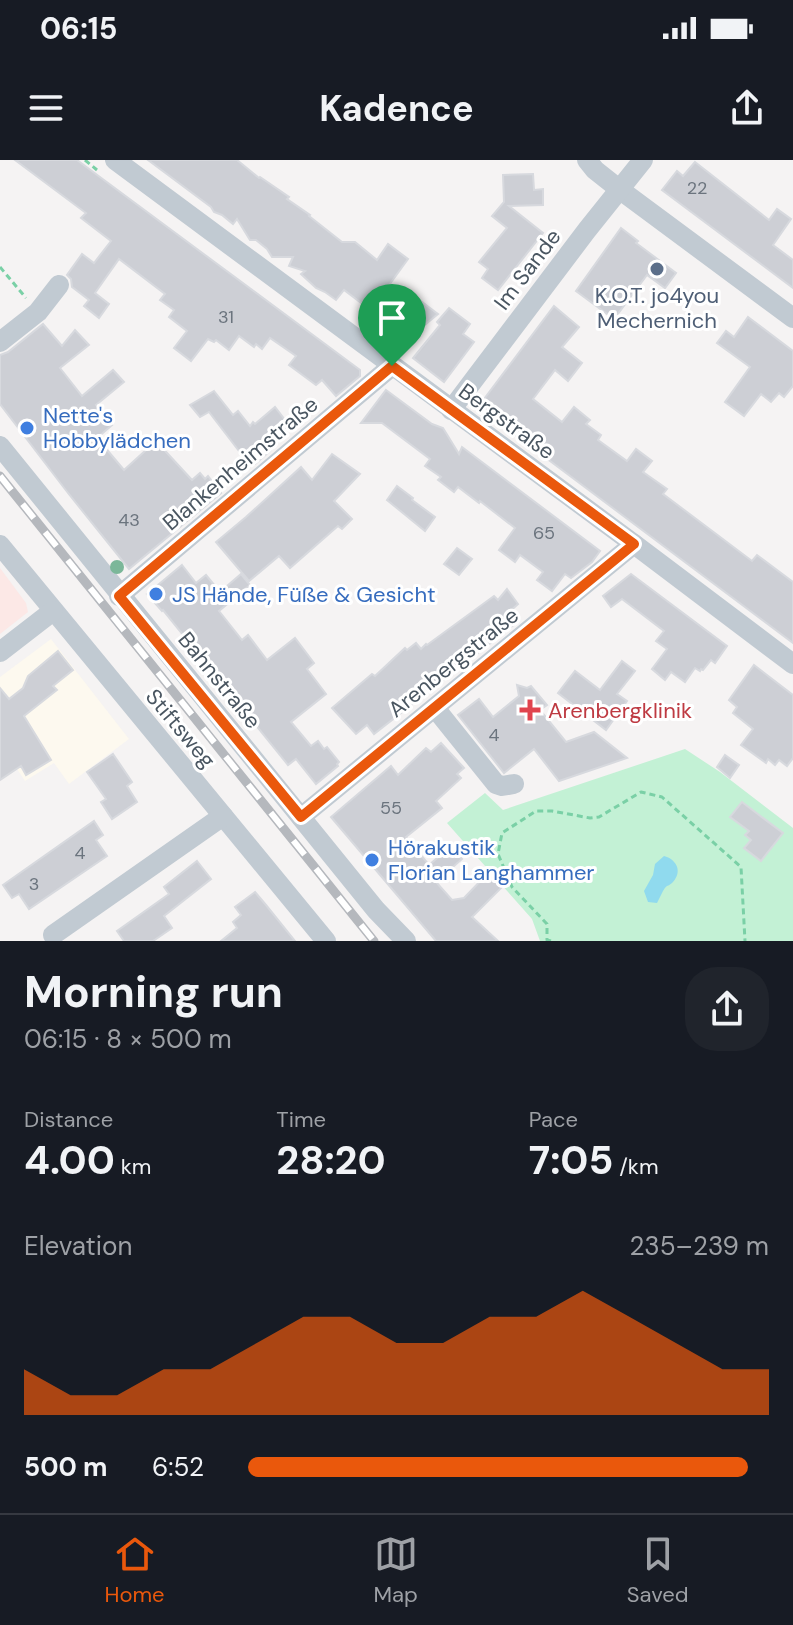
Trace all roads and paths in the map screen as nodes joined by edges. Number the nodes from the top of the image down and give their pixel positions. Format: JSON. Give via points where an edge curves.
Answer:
{"nodes":[{"id":1,"x":85,"y":160,"type":"edge"},
{"id":2,"x":587,"y":160,"type":"edge"},
{"id":3,"x":643,"y":160,"type":"edge"},
{"id":4,"x":116,"y":164,"type":"edge"},
{"id":5,"x":619,"y":189,"type":"junction"},
{"id":6,"x":0,"y":267,"type":"edge"},
{"id":7,"x":59,"y":285,"type":"dead end"},
{"id":8,"x":38,"y":312,"type":"junction"},
{"id":9,"x":793,"y":318,"type":"edge"},
{"id":10,"x":0,"y":342,"type":"edge"},
{"id":11,"x":392,"y":366,"type":"junction"},
{"id":12,"x":451,"y":410,"type":"junction"},
{"id":13,"x":0,"y":446,"type":"edge"},
{"id":14,"x":634,"y":544,"type":"junction"},
{"id":15,"x":0,"y":545,"type":"edge"},
{"id":16,"x":119,"y":596,"type":"junction"},
{"id":17,"x":53,"y":611,"type":"junction"},
{"id":18,"x":0,"y":652,"type":"edge"},
{"id":19,"x":793,"y":664,"type":"edge"},
{"id":20,"x":435,"y":708,"type":"junction"},
{"id":21,"x":514,"y":784,"type":"dead end"},
{"id":22,"x":223,"y":816,"type":"junction"},
{"id":23,"x":301,"y":817,"type":"junction"},
{"id":24,"x":53,"y":935,"type":"dead end"},
{"id":25,"x":326,"y":941,"type":"edge"},
{"id":26,"x":406,"y":941,"type":"edge"},
{"id":27,"x":551,"y":941,"type":"edge"},
{"id":28,"x":745,"y":941,"type":"edge"}],
"edges":[{"from":1,"to":4,"type":"path"},
{"from":2,"to":5,"type":"street"},
{"from":3,"to":5,"type":"street","name":"Im Sande"},
{"from":4,"to":11,"type":"street","name":"Bergstraße"},
{"from":5,"to":9,"type":"street"},
{"from":5,"to":12,"type":"street","name":"Im Sande"},
{"from":6,"to":8,"type":"path"},
{"from":7,"to":8,"type":"street"},
{"from":8,"to":10,"type":"street"},
{"from":11,"to":12,"type":"street","name":"Bergstraße"},
{"from":11,"to":16,"type":"street","name":"Blankenheimstraße"},
{"from":12,"to":14,"type":"street","name":"Bergstraße"},
{"from":13,"to":16,"type":"street","name":"Bahnstraße"},
{"from":14,"to":19,"type":"street","name":"Bergstraße"},
{"from":14,"to":20,"type":"street","name":"Arenbergstraße"},
{"from":15,"to":17,"type":"street","name":"Stiftsweg"},
{"from":16,"to":23,"type":"street","name":"Bahnstraße"},
{"from":17,"to":18,"type":"street"},
{"from":17,"to":22,"type":"street","name":"Stiftsweg"},
{"from":20,"to":21,"type":"street","via":[[496,784]]},
{"from":20,"to":23,"type":"street","name":"Arenbergstraße"},
{"from":22,"to":24,"type":"street"},
{"from":22,"to":25,"type":"street","name":"Stiftsweg"},
{"from":23,"to":26,"type":"street","name":"Bahnstraße"},
{"from":27,"to":28,"type":"path","via":[[547,924],[512,887],[498,854],[502,833],[536,811],[599,817],[641,792],[662,797],[741,867]]}]}
